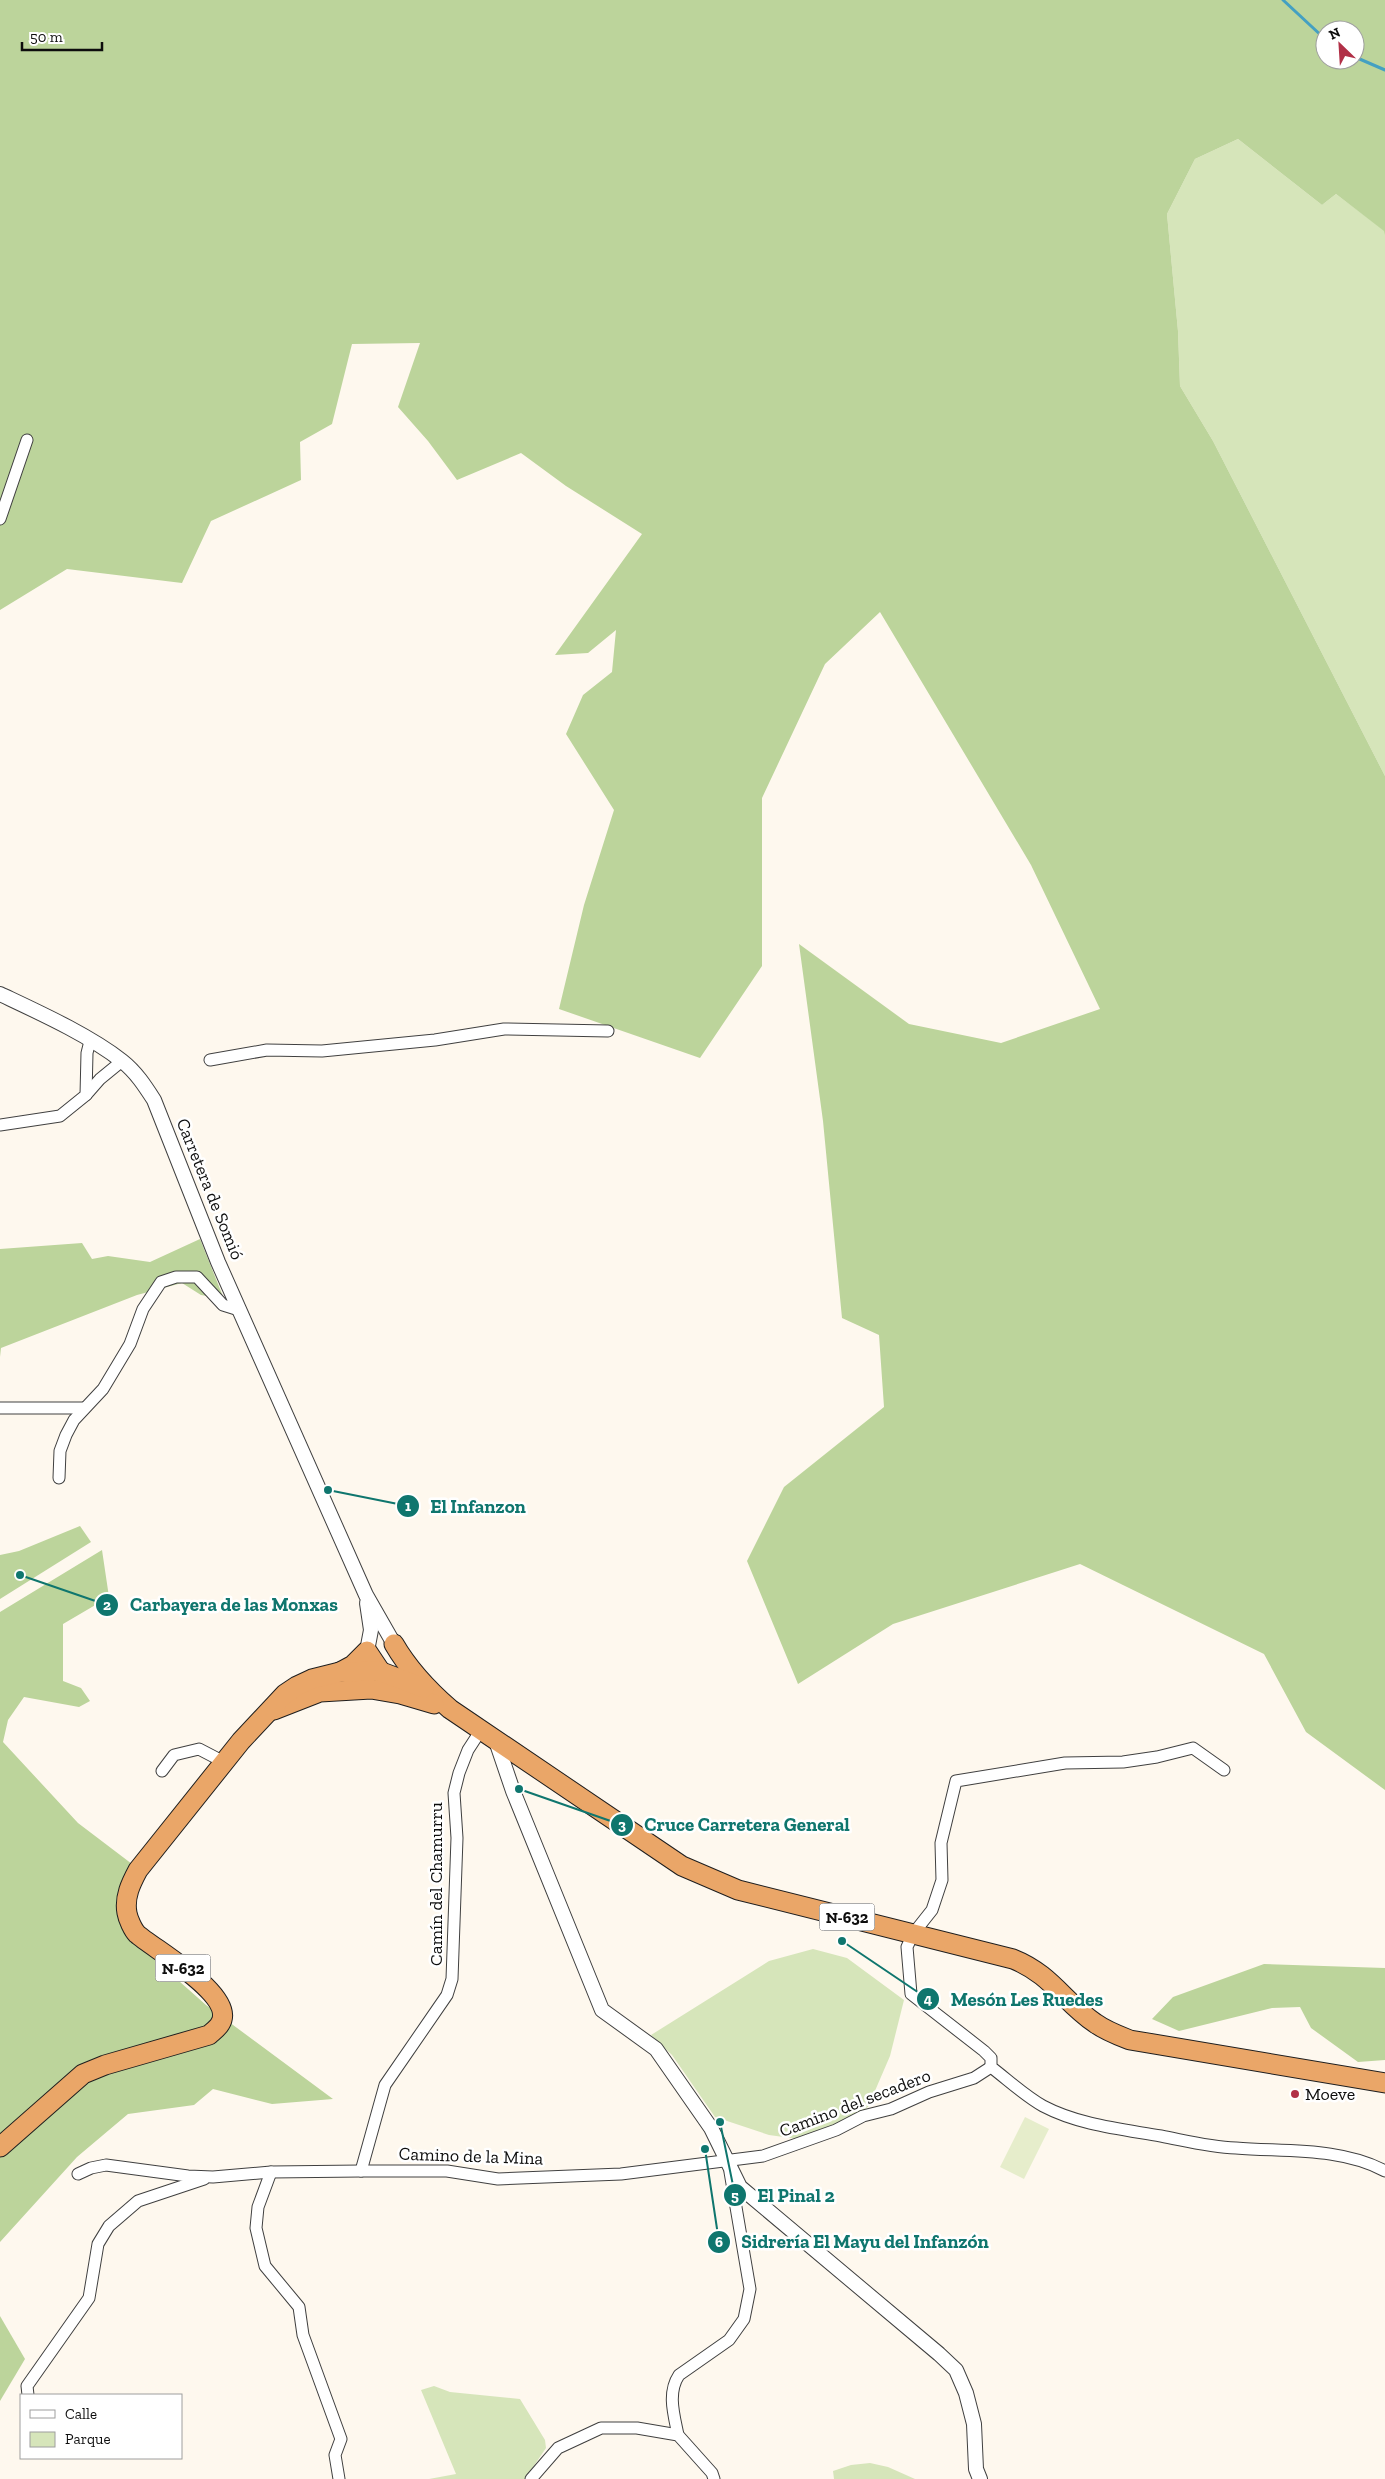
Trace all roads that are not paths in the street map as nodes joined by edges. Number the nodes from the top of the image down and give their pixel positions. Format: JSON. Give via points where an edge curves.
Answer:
{"nodes":[{"id":1,"x":28,"y":440,"type":"dead end"},
{"id":2,"x":0,"y":519,"type":"edge"},
{"id":3,"x":0,"y":994,"type":"edge"},
{"id":4,"x":608,"y":1031,"type":"dead end"},
{"id":5,"x":90,"y":1041,"type":"junction"},
{"id":6,"x":210,"y":1060,"type":"dead end"},
{"id":7,"x":122,"y":1061,"type":"junction"},
{"id":8,"x":86,"y":1094,"type":"junction"},
{"id":9,"x":0,"y":1125,"type":"edge"},
{"id":10,"x":239,"y":1310,"type":"junction"},
{"id":11,"x":0,"y":1408,"type":"edge"},
{"id":12,"x":84,"y":1408,"type":"junction"},
{"id":13,"x":59,"y":1478,"type":"dead end"},
{"id":14,"x":366,"y":1594,"type":"junction"},
{"id":15,"x":394,"y":1644,"type":"junction"},
{"id":16,"x":367,"y":1651,"type":"junction"},
{"id":17,"x":379,"y":1671,"type":"junction"},
{"id":18,"x":340,"y":1672,"type":"junction"},
{"id":19,"x":428,"y":1690,"type":"junction"},
{"id":20,"x":320,"y":1692,"type":"junction"},
{"id":21,"x":400,"y":1694,"type":"junction"},
{"id":22,"x":450,"y":1708,"type":"junction"},
{"id":23,"x":269,"y":1712,"type":"junction"},
{"id":24,"x":488,"y":1736,"type":"junction"},
{"id":25,"x":224,"y":1762,"type":"junction"},
{"id":26,"x":1224,"y":1770,"type":"dead end"},
{"id":27,"x":162,"y":1771,"type":"dead end"},
{"id":28,"x":913,"y":1934,"type":"junction"},
{"id":29,"x":991,"y":2067,"type":"junction"},
{"id":30,"x":1385,"y":2083,"type":"edge"},
{"id":31,"x":0,"y":2147,"type":"edge"},
{"id":32,"x":727,"y":2161,"type":"junction"},
{"id":33,"x":361,"y":2171,"type":"junction"},
{"id":34,"x":1385,"y":2171,"type":"edge"},
{"id":35,"x":271,"y":2172,"type":"junction"},
{"id":36,"x":78,"y":2174,"type":"dead end"},
{"id":37,"x":213,"y":2176,"type":"junction"},
{"id":38,"x":28,"y":2394,"type":"edge"},
{"id":39,"x":678,"y":2435,"type":"junction"},
{"id":40,"x":339,"y":2479,"type":"edge"},
{"id":41,"x":531,"y":2479,"type":"edge"},
{"id":42,"x":714,"y":2479,"type":"edge"},
{"id":43,"x":980,"y":2479,"type":"edge"}],
"edges":[{"from":1,"to":2,"type":"street"},
{"from":3,"to":5,"type":"street","name":"Carretera de Somió"},
{"from":4,"to":6,"type":"street","via":[[504,1029],[435,1040],[322,1051],[267,1050]]},
{"from":5,"to":7,"type":"street","name":"Carretera de Somió"},
{"from":5,"to":8,"type":"street"},
{"from":7,"to":8,"type":"street"},
{"from":7,"to":10,"type":"street","name":"Carretera de Somió","via":[[141,1080],[154,1100]]},
{"from":8,"to":9,"type":"street","via":[[60,1116]]},
{"from":10,"to":12,"type":"street","via":[[223,1305],[197,1277],[176,1277],[161,1282],[143,1309],[130,1344],[103,1389]]},
{"from":10,"to":14,"type":"street","name":"Carretera de Somió"},
{"from":11,"to":12,"type":"street"},
{"from":12,"to":13,"type":"street","via":[[60,1451]]},
{"from":14,"to":15,"type":"street"},
{"from":14,"to":16,"type":"street","via":[[371,1630]]},
{"from":15,"to":17,"type":"highway"},
{"from":15,"to":19,"type":"highway"},
{"from":16,"to":17,"type":"highway"},
{"from":16,"to":18,"type":"highway"},
{"from":17,"to":18,"type":"highway","number":"N-632"},
{"from":17,"to":19,"type":"highway","number":"N-632"},
{"from":17,"to":20,"type":"highway","via":[[364,1681]]},
{"from":17,"to":21,"type":"highway"},
{"from":18,"to":23,"type":"highway","number":"N-632","via":[[296,1686],[284,1694]]},
{"from":19,"to":22,"type":"highway","number":"N-632"},
{"from":20,"to":21,"type":"highway","number":"N-632","via":[[371,1689]]},
{"from":20,"to":23,"type":"highway","number":"N-632"},
{"from":21,"to":22,"type":"highway","number":"N-632"},
{"from":22,"to":24,"type":"highway","number":"N-632"},
{"from":23,"to":25,"type":"highway","number":"N-632"},
{"from":24,"to":28,"type":"highway","number":"N-632","via":[[682,1866],[707,1878],[738,1890]]},
{"from":24,"to":32,"type":"street","via":[[602,2010],[656,2049],[699,2108]]},
{"from":24,"to":33,"type":"street","name":"Camín del Chamurru","via":[[468,1750],[454,1793],[457,1838],[452,1979],[446,1995],[385,2085]]},
{"from":25,"to":27,"type":"street","via":[[199,1749],[174,1755]]},
{"from":25,"to":31,"type":"highway","number":"N-632","via":[[138,1870],[126,1902],[135,1932],[216,1996],[223,2010],[221,2024],[209,2035],[83,2074]]},
{"from":26,"to":28,"type":"street","via":[[1193,1748],[1156,1758],[1064,1763],[956,1781],[941,1844],[942,1880],[932,1910]]},
{"from":28,"to":29,"type":"street","via":[[907,1947],[911,1994],[984,2051],[991,2058]]},
{"from":28,"to":30,"type":"highway","number":"N-632","via":[[1028,1965],[1041,1973],[1093,2022],[1130,2040]]},
{"from":29,"to":32,"type":"street","name":"Camino del secadero","via":[[974,2078],[863,2116],[808,2142],[763,2156]]},
{"from":29,"to":34,"type":"street","via":[[1043,2106],[1089,2124],[1190,2144],[1334,2155]]},
{"from":32,"to":33,"type":"street","name":"Camino de la Mina","via":[[622,2174],[498,2179],[447,2171]]},
{"from":32,"to":39,"type":"street","via":[[750,2289],[744,2319],[729,2340],[679,2375],[673,2383],[672,2399]]},
{"from":32,"to":43,"type":"street","via":[[740,2187],[751,2198],[956,2370],[974,2424],[976,2469]]},
{"from":33,"to":35,"type":"street","name":"Camino de la Mina"},
{"from":35,"to":37,"type":"street","name":"Camino de la Mina"},
{"from":35,"to":40,"type":"street","via":[[258,2208],[256,2228],[265,2266],[299,2307],[304,2335],[341,2439],[335,2456]]},
{"from":36,"to":37,"type":"street","via":[[106,2165],[188,2176]]},
{"from":37,"to":38,"type":"street","via":[[138,2201],[109,2226],[98,2244],[88,2298],[27,2386]]},
{"from":39,"to":41,"type":"street","via":[[637,2428],[601,2428],[558,2448]]},
{"from":39,"to":42,"type":"street"}]}
